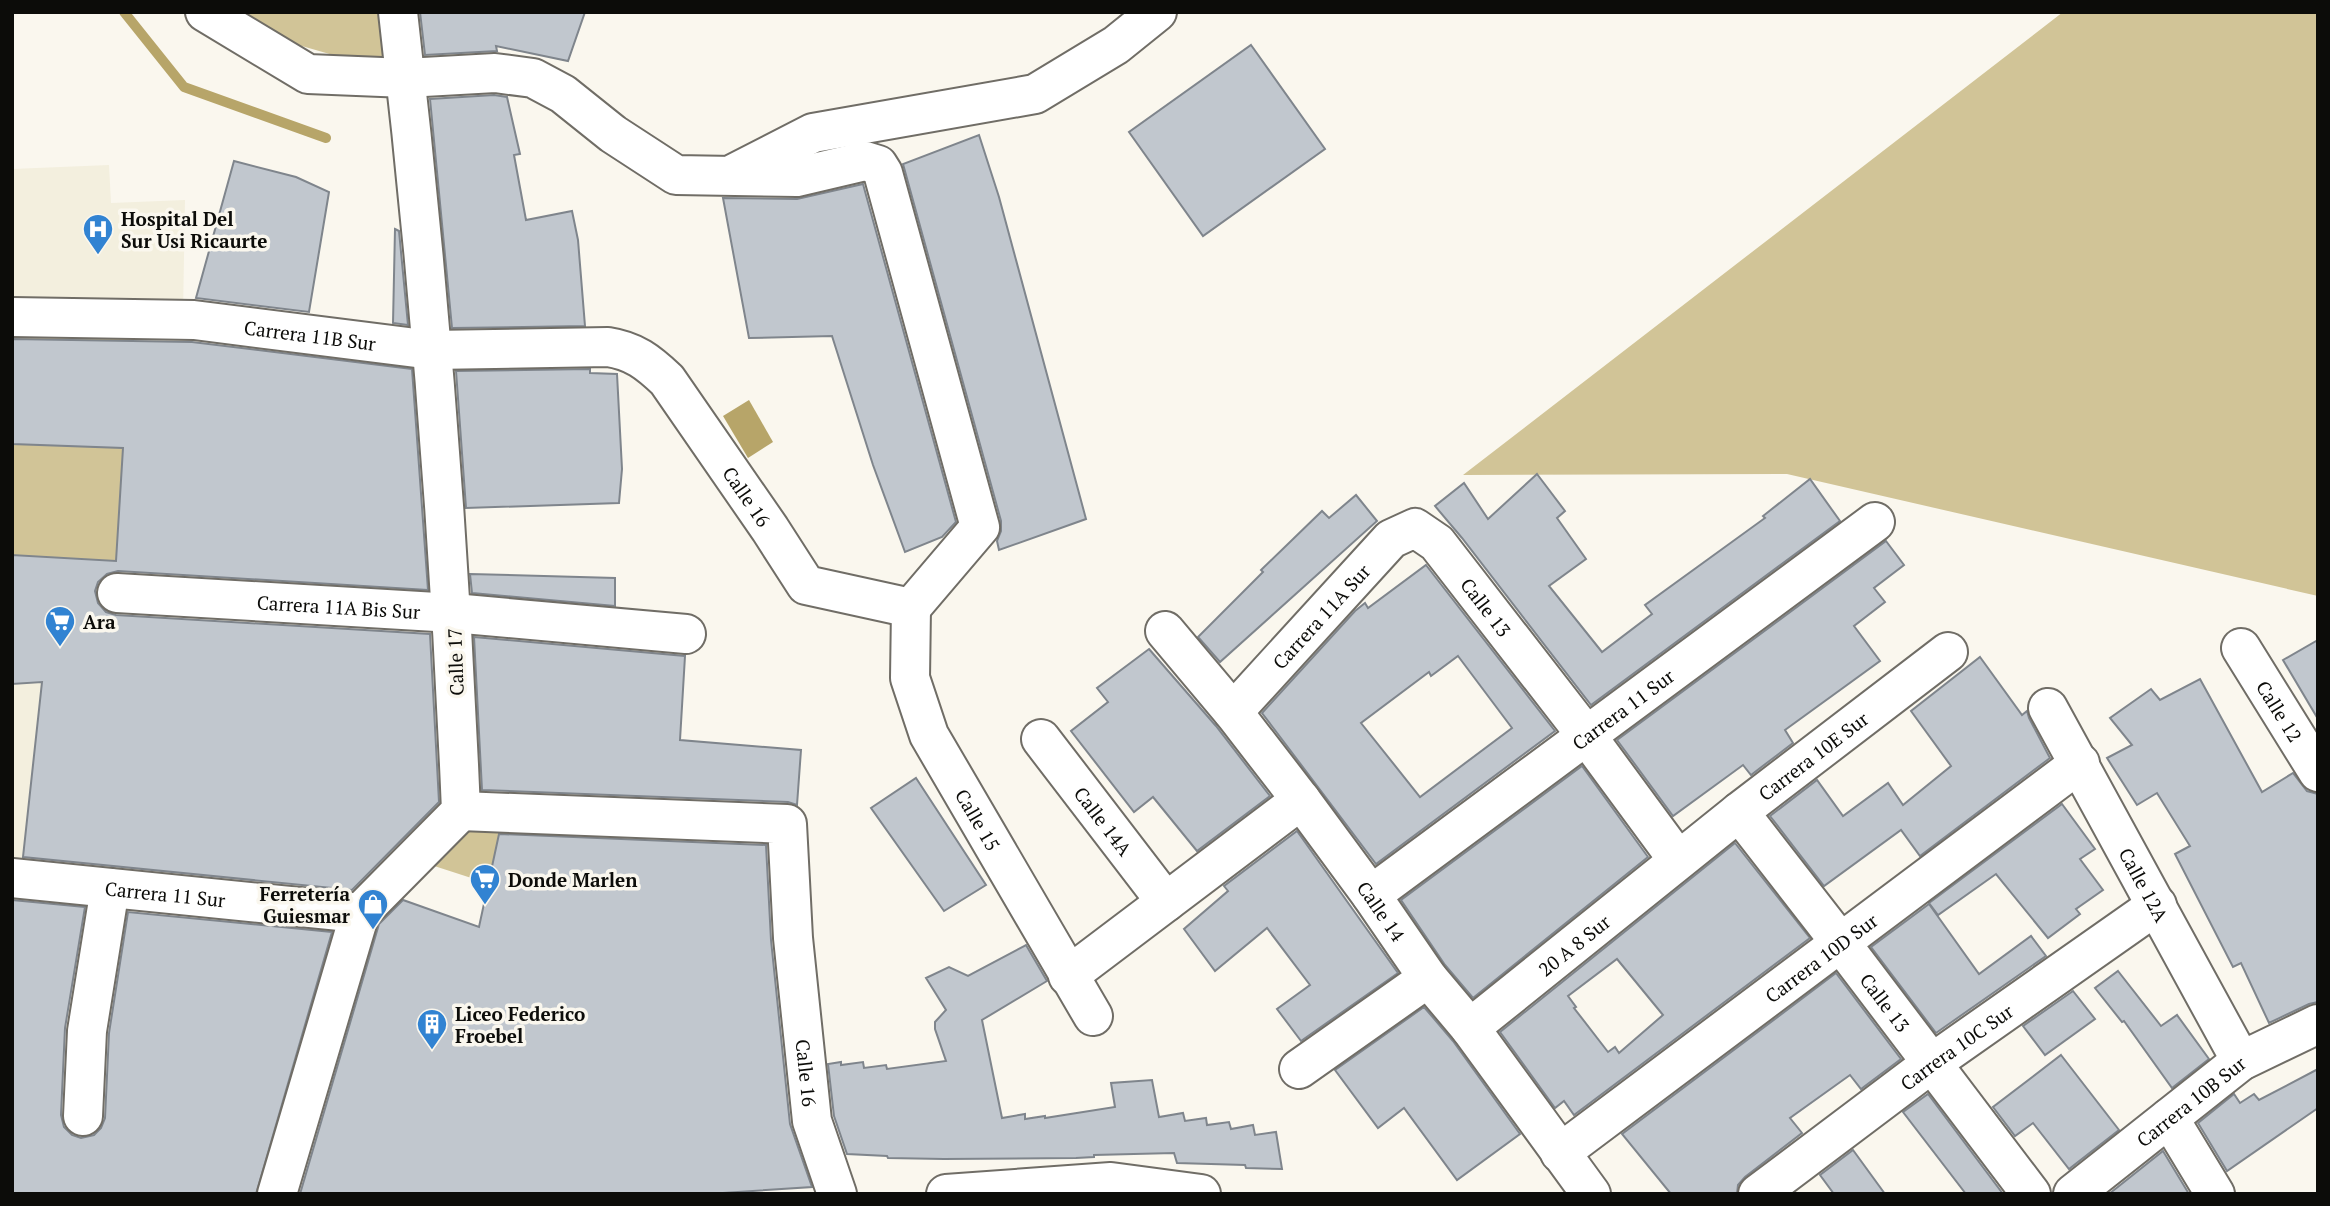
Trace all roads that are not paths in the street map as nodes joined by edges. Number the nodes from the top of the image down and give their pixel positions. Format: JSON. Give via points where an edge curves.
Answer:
{"nodes":[{"id":1,"x":398,"y":12,"type":"edge"},
{"id":2,"x":1157,"y":12,"type":"edge"},
{"id":3,"x":215,"y":16,"type":"edge"},
{"id":4,"x":406,"y":78,"type":"junction"},
{"id":5,"x":729,"y":176,"type":"junction"},
{"id":6,"x":12,"y":317,"type":"edge"},
{"id":7,"x":608,"y":347,"type":"joint"},
{"id":8,"x":432,"y":350,"type":"junction"},
{"id":9,"x":1875,"y":522,"type":"dead end"},
{"id":10,"x":1415,"y":528,"type":"joint"},
{"id":11,"x":117,"y":593,"type":"dead end"},
{"id":12,"x":911,"y":608,"type":"junction"},
{"id":13,"x":453,"y":613,"type":"junction"},
{"id":14,"x":1165,"y":631,"type":"dead end"},
{"id":15,"x":686,"y":635,"type":"dead end"},
{"id":16,"x":2241,"y":648,"type":"dead end"},
{"id":17,"x":1948,"y":652,"type":"dead end"},
{"id":18,"x":2048,"y":708,"type":"dead end"},
{"id":19,"x":1233,"y":712,"type":"junction"},
{"id":20,"x":1586,"y":735,"type":"junction"},
{"id":21,"x":1041,"y":739,"type":"dead end"},
{"id":22,"x":2080,"y":763,"type":"junction"},
{"id":23,"x":2318,"y":772,"type":"edge"},
{"id":24,"x":1301,"y":800,"type":"junction"},
{"id":25,"x":461,"y":811,"type":"junction"},
{"id":26,"x":1739,"y":812,"type":"junction"},
{"id":27,"x":1678,"y":860,"type":"junction"},
{"id":28,"x":12,"y":878,"type":"edge"},
{"id":29,"x":110,"y":888,"type":"junction"},
{"id":30,"x":1371,"y":895,"type":"junction"},
{"id":31,"x":1166,"y":902,"type":"junction"},
{"id":32,"x":2157,"y":905,"type":"junction"},
{"id":33,"x":360,"y":913,"type":"junction"},
{"id":34,"x":1840,"y":942,"type":"junction"},
{"id":35,"x":1068,"y":976,"type":"junction"},
{"id":36,"x":1428,"y":978,"type":"junction"},
{"id":37,"x":1093,"y":1016,"type":"dead end"},
{"id":38,"x":2318,"y":1024,"type":"edge"},
{"id":39,"x":1470,"y":1028,"type":"junction"},
{"id":40,"x":2241,"y":1061,"type":"junction"},
{"id":41,"x":1932,"y":1063,"type":"junction"},
{"id":42,"x":1299,"y":1069,"type":"dead end"},
{"id":43,"x":83,"y":1116,"type":"dead end"},
{"id":44,"x":2169,"y":1118,"type":"junction"},
{"id":45,"x":1560,"y":1153,"type":"junction"},
{"id":46,"x":277,"y":1194,"type":"edge"},
{"id":47,"x":836,"y":1194,"type":"edge"},
{"id":48,"x":946,"y":1194,"type":"edge"},
{"id":49,"x":1201,"y":1194,"type":"edge"},
{"id":50,"x":1591,"y":1194,"type":"edge"},
{"id":51,"x":1758,"y":1194,"type":"edge"},
{"id":52,"x":2031,"y":1194,"type":"edge"},
{"id":53,"x":2073,"y":1194,"type":"edge"},
{"id":54,"x":2215,"y":1194,"type":"edge"}],
"edges":[{"from":1,"to":4,"type":"street","name":"Calle 17"},
{"from":2,"to":5,"type":"street","via":[[1116,45],[1035,94],[813,133]]},
{"from":3,"to":4,"type":"street","via":[[308,74]]},
{"from":4,"to":5,"type":"street","via":[[495,74],[533,78],[564,94],[613,134],[676,175]]},
{"from":4,"to":8,"type":"street","name":"Calle 17"},
{"from":5,"to":12,"type":"street","via":[[797,177],[865,161],[878,164],[883,173],[981,527]]},
{"from":6,"to":8,"type":"street","name":"Carrera 11B Sur","via":[[194,320]]},
{"from":7,"to":8,"type":"street","name":"Carrera 11B Sur"},
{"from":7,"to":12,"type":"street","name":"Calle 16","via":[[628,350],[667,380],[806,585]]},
{"from":8,"to":13,"type":"street","name":"Calle 17"},
{"from":9,"to":20,"type":"street","name":"Carrera 11 Sur"},
{"from":10,"to":19,"type":"street","name":"Carrera 11A Sur","via":[[1391,539]]},
{"from":10,"to":20,"type":"street","name":"Calle 13","via":[[1437,543]]},
{"from":11,"to":13,"type":"street","name":"Carrera 11A Bis Sur"},
{"from":12,"to":35,"type":"street","name":"Calle 15","via":[[910,678],[929,735]]},
{"from":13,"to":15,"type":"street","name":"Carrera 11A Bis Sur"},
{"from":13,"to":25,"type":"street","name":"Calle 17"},
{"from":14,"to":19,"type":"street","name":"Calle 14"},
{"from":16,"to":23,"type":"street","name":"Calle 12"},
{"from":17,"to":26,"type":"street","name":"Carrera 10E Sur"},
{"from":18,"to":22,"type":"street","name":"Calle 12A"},
{"from":19,"to":24,"type":"street","name":"Calle 14"},
{"from":20,"to":27,"type":"street","name":"Calle 13"},
{"from":20,"to":30,"type":"street","name":"Carrera 11 Sur"},
{"from":21,"to":31,"type":"street","name":"Calle 14A"},
{"from":22,"to":32,"type":"street","name":"Calle 12A"},
{"from":22,"to":34,"type":"street","name":"Carrera 10D Sur"},
{"from":24,"to":30,"type":"street","name":"Calle 14"},
{"from":24,"to":31,"type":"street"},
{"from":25,"to":33,"type":"street"},
{"from":25,"to":47,"type":"street","name":"Calle 16","via":[[787,824],[793,938],[812,1121]]},
{"from":26,"to":27,"type":"street","name":"Carrera 10E Sur"},
{"from":26,"to":34,"type":"street","name":"Calle 13"},
{"from":27,"to":39,"type":"street","name":"20 A 8 Sur"},
{"from":28,"to":29,"type":"street","name":"Carrera 11 Sur"},
{"from":29,"to":33,"type":"street","name":"Carrera 11 Sur"},
{"from":29,"to":43,"type":"street","via":[[87,1031]]},
{"from":30,"to":36,"type":"street","name":"Calle 14"},
{"from":31,"to":35,"type":"street"},
{"from":32,"to":40,"type":"street","name":"Calle 12A"},
{"from":32,"to":41,"type":"street","name":"Carrera 10C Sur"},
{"from":33,"to":46,"type":"street"},
{"from":34,"to":41,"type":"street","name":"Calle 13"},
{"from":34,"to":45,"type":"street","name":"Carrera 10D Sur"},
{"from":35,"to":37,"type":"street","name":"Calle 15"},
{"from":36,"to":39,"type":"street","name":"Calle 14"},
{"from":36,"to":42,"type":"street"},
{"from":38,"to":40,"type":"street","name":"Carrera 10B Sur"},
{"from":39,"to":45,"type":"street","name":"Calle 14"},
{"from":40,"to":44,"type":"street","name":"Carrera 10B Sur"},
{"from":41,"to":51,"type":"street","name":"Carrera 10C Sur"},
{"from":41,"to":52,"type":"street","name":"Calle 13"},
{"from":44,"to":53,"type":"street","name":"Carrera 10B Sur"},
{"from":44,"to":54,"type":"street"},
{"from":45,"to":50,"type":"street","name":"Calle 14"},
{"from":48,"to":49,"type":"street","via":[[1111,1182]]}]}
